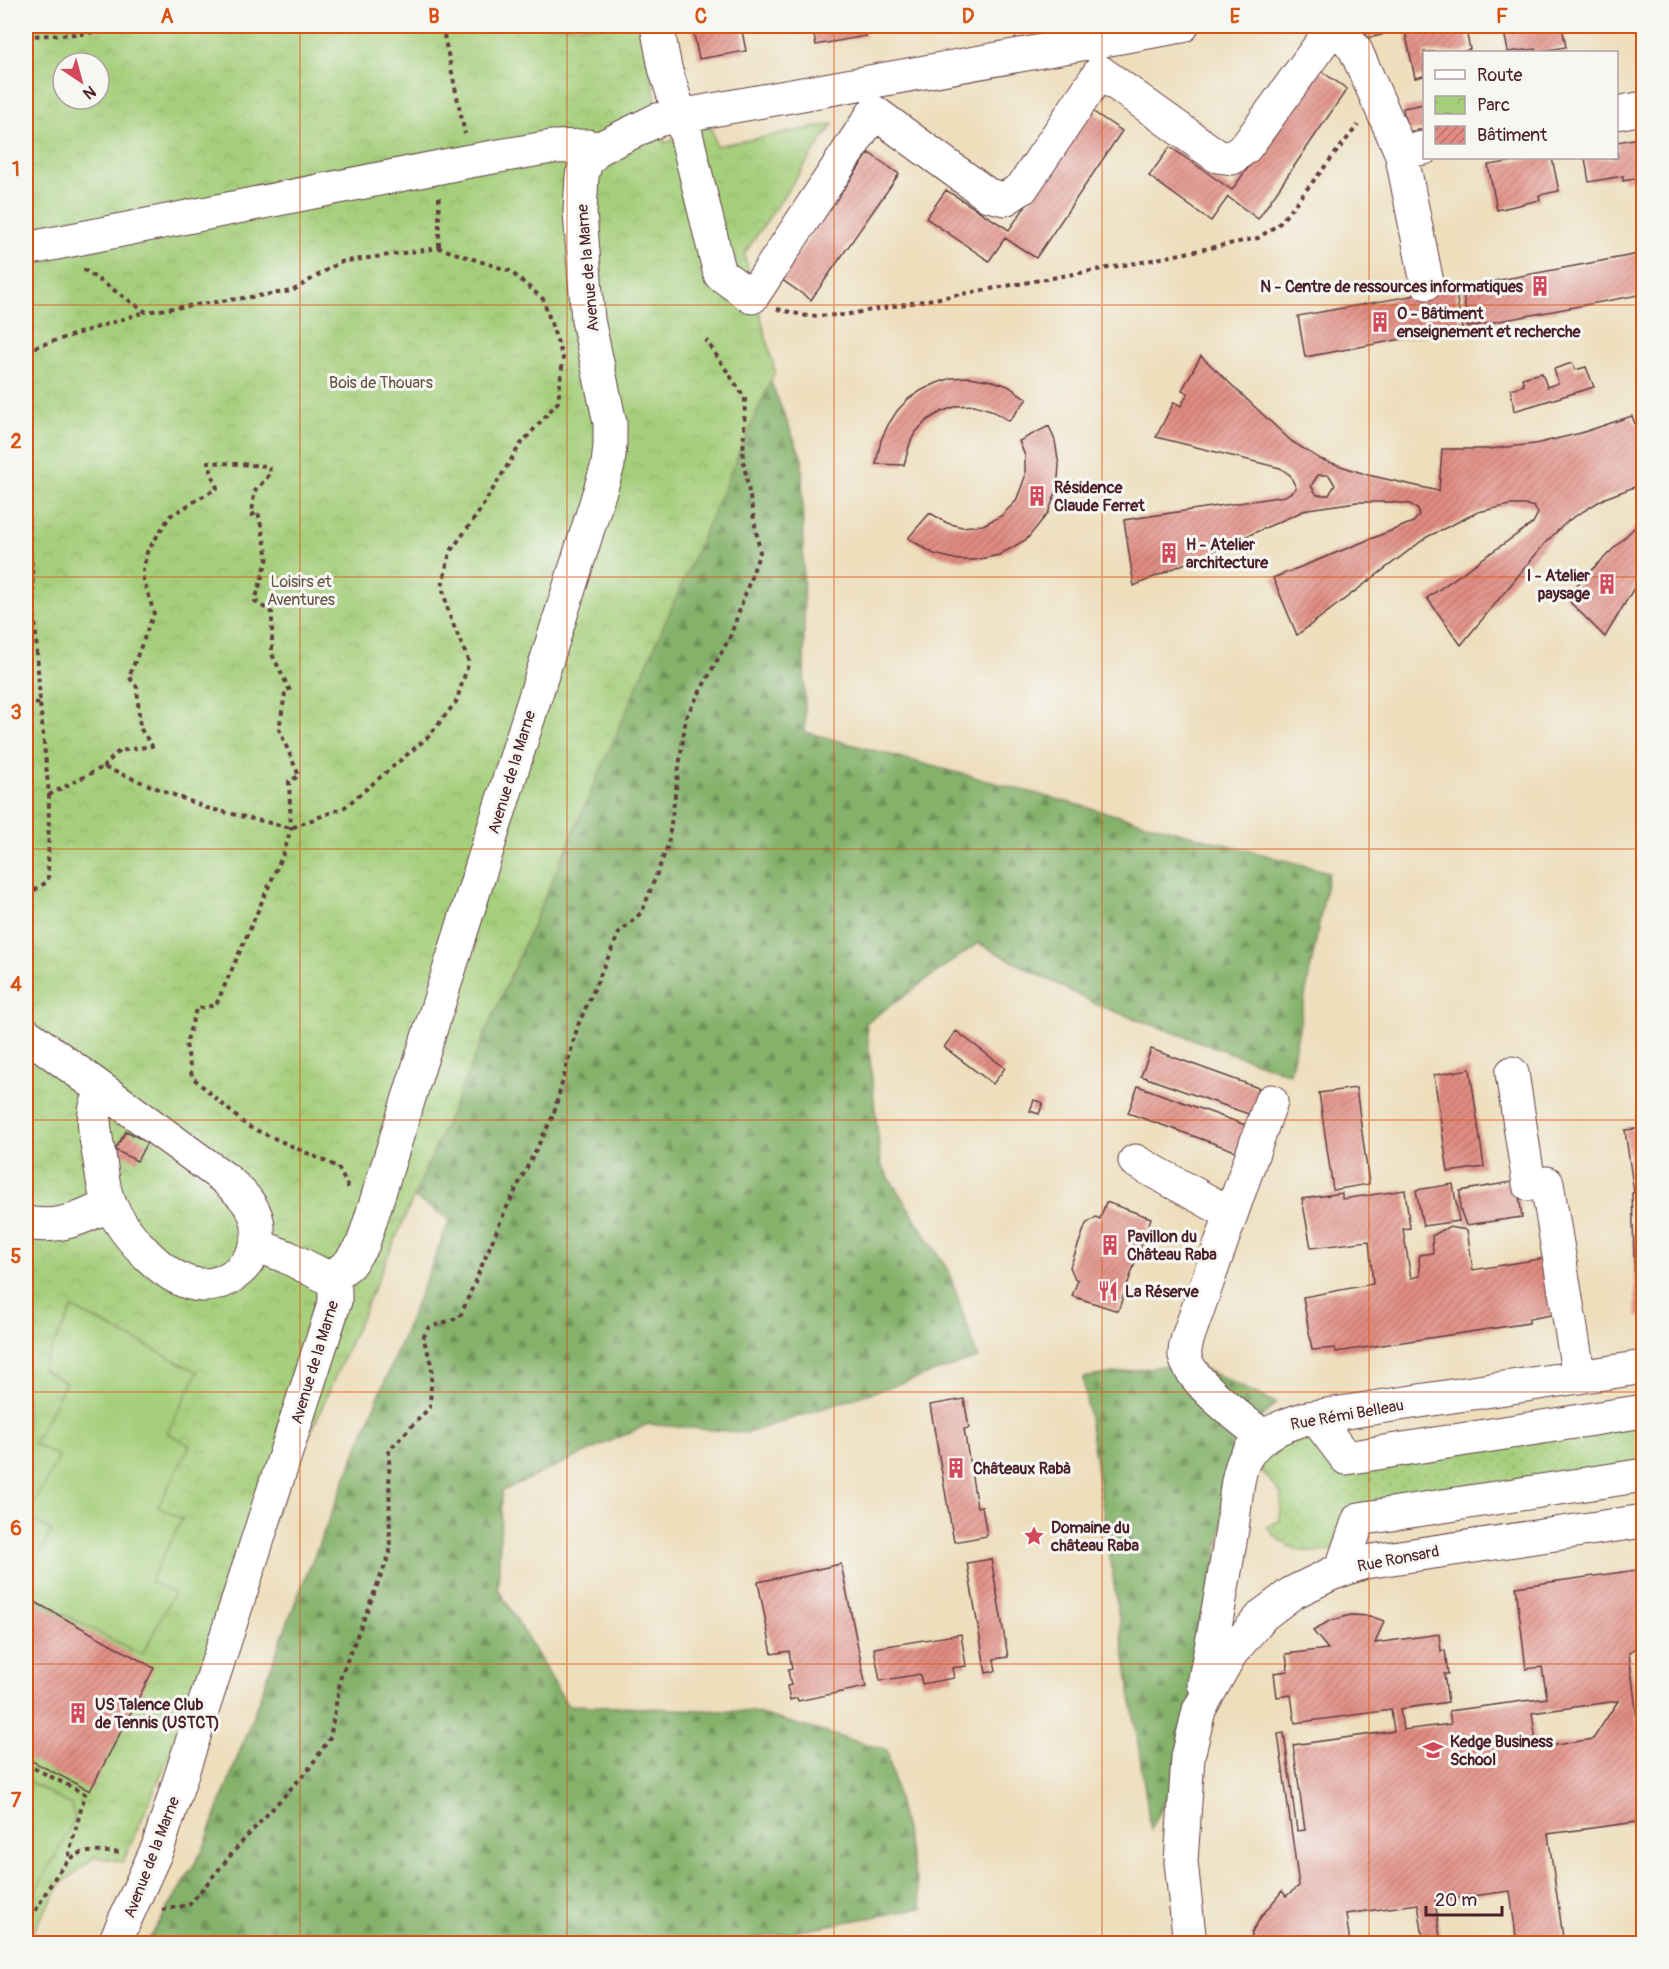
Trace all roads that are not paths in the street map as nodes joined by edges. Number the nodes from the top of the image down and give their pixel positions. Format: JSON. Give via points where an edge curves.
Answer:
{"nodes":[{"id":1,"x":657,"y":26,"type":"edge"},
{"id":2,"x":1182,"y":26,"type":"edge"},
{"id":3,"x":1335,"y":26,"type":"edge"},
{"id":4,"x":1097,"y":57,"type":"junction"},
{"id":5,"x":870,"y":98,"type":"junction"},
{"id":6,"x":1644,"y":108,"type":"edge"},
{"id":7,"x":1618,"y":113,"type":"edge"},
{"id":8,"x":680,"y":117,"type":"junction"},
{"id":9,"x":598,"y":149,"type":"junction"},
{"id":10,"x":1413,"y":150,"type":"edge"},
{"id":11,"x":36,"y":247,"type":"edge"},
{"id":12,"x":1427,"y":283,"type":"dead end"},
{"id":13,"x":26,"y":1034,"type":"edge"},
{"id":14,"x":1512,"y":1073,"type":"dead end"},
{"id":15,"x":104,"y":1092,"type":"junction"},
{"id":16,"x":1271,"y":1101,"type":"dead end"},
{"id":17,"x":1136,"y":1161,"type":"dead end"},
{"id":18,"x":110,"y":1204,"type":"junction"},
{"id":19,"x":1231,"y":1214,"type":"junction"},
{"id":20,"x":26,"y":1223,"type":"edge"},
{"id":21,"x":257,"y":1245,"type":"junction"},
{"id":22,"x":330,"y":1279,"type":"junction"},
{"id":23,"x":1644,"y":1367,"type":"edge"},
{"id":24,"x":1579,"y":1377,"type":"junction"},
{"id":25,"x":1644,"y":1412,"type":"edge"},
{"id":26,"x":1315,"y":1417,"type":"junction"},
{"id":27,"x":1264,"y":1437,"type":"junction"},
{"id":28,"x":1644,"y":1475,"type":"edge"},
{"id":29,"x":1644,"y":1521,"type":"edge"},
{"id":30,"x":1341,"y":1570,"type":"junction"},
{"id":31,"x":1222,"y":1587,"type":"junction"},
{"id":32,"x":1263,"y":1615,"type":"junction"},
{"id":33,"x":1198,"y":1710,"type":"junction"},
{"id":34,"x":114,"y":1944,"type":"edge"},
{"id":35,"x":1190,"y":1944,"type":"edge"}],
"edges":[{"from":1,"to":8,"type":"street"},
{"from":2,"to":4,"type":"street"},
{"from":3,"to":4,"type":"street","via":[[1246,147],[1232,158],[1218,156]]},
{"from":3,"to":10,"type":"street","via":[[1354,49],[1381,107]]},
{"from":4,"to":5,"type":"street"},
{"from":4,"to":5,"type":"street","via":[[1022,188],[1005,199],[988,195]]},
{"from":5,"to":8,"type":"street"},
{"from":5,"to":8,"type":"street","via":[[752,297],[720,274]]},
{"from":6,"to":7,"type":"street"},
{"from":8,"to":9,"type":"street","via":[[657,120]]},
{"from":9,"to":11,"type":"street","via":[[552,147],[470,161]]},
{"from":9,"to":22,"type":"street","name":"Avenue de la Marne","via":[[586,162],[580,212],[588,320],[610,423],[608,465],[363,1244],[349,1264]]},
{"from":10,"to":12,"type":"street"},
{"from":13,"to":15,"type":"street"},
{"from":14,"to":24,"type":"street","via":[[1529,1184],[1547,1183]]},
{"from":15,"to":18,"type":"street","via":[[95,1120]]},
{"from":15,"to":21,"type":"street","via":[[242,1194],[256,1220]]},
{"from":16,"to":19,"type":"street"},
{"from":17,"to":19,"type":"street"},
{"from":18,"to":20,"type":"street","via":[[73,1222],[55,1226]]},
{"from":18,"to":21,"type":"street","via":[[145,1254],[181,1280],[202,1285],[223,1282],[238,1272]]},
{"from":19,"to":27,"type":"street","via":[[1188,1336],[1185,1356],[1217,1401]]},
{"from":21,"to":22,"type":"street"},
{"from":22,"to":34,"type":"street","name":"Avenue de la Marne","via":[[336,1300],[162,1835]]},
{"from":23,"to":24,"type":"street","name":"Rue Rémi Belleau"},
{"from":24,"to":26,"type":"street","name":"Rue Rémi Belleau"},
{"from":25,"to":26,"type":"street","via":[[1346,1458]]},
{"from":26,"to":27,"type":"street","name":"Rue Rémi Belleau","via":[[1280,1426]]},
{"from":27,"to":31,"type":"street","name":"Rue Rémi Belleau","via":[[1246,1457],[1239,1479]]},
{"from":28,"to":30,"type":"street","via":[[1359,1519]]},
{"from":29,"to":30,"type":"street","name":"Rue Ronsard","via":[[1365,1562]]},
{"from":30,"to":32,"type":"street","name":"Rue Ronsard","via":[[1292,1593]]},
{"from":31,"to":32,"type":"street","via":[[1230,1604],[1250,1614]]},
{"from":31,"to":33,"type":"street","name":"Rue Rémi Belleau"},
{"from":32,"to":33,"type":"street","name":"Rue Ronsard","via":[[1231,1653]]},
{"from":33,"to":35,"type":"street","name":"Rue Ronsard","via":[[1188,1757],[1181,1862]]}]}
